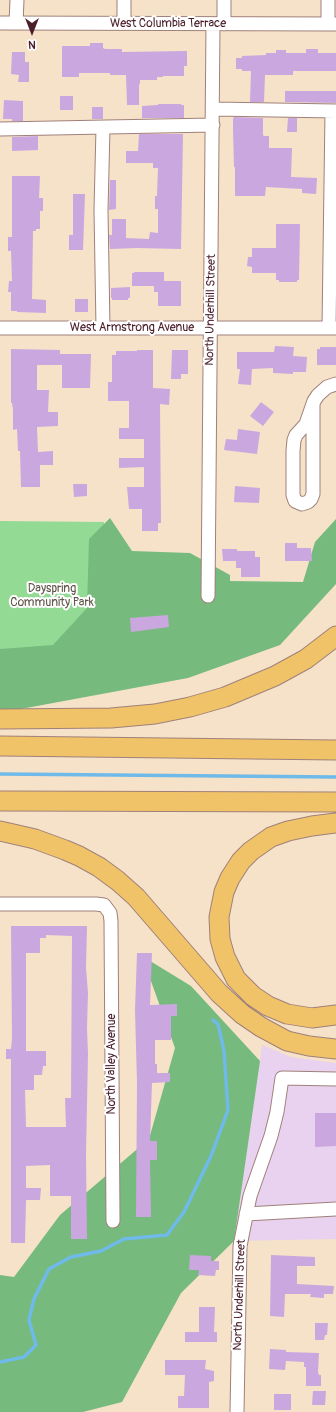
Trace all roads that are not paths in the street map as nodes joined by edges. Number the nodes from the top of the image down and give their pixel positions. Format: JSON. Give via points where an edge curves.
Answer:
{"nodes":[{"id":1,"x":16,"y":0,"type":"edge"},
{"id":2,"x":124,"y":0,"type":"edge"},
{"id":3,"x":224,"y":0,"type":"edge"},
{"id":4,"x":328,"y":0,"type":"edge"},
{"id":5,"x":0,"y":23,"type":"edge"},
{"id":6,"x":16,"y":23,"type":"junction"},
{"id":7,"x":124,"y":23,"type":"junction"},
{"id":8,"x":219,"y":24,"type":"junction"},
{"id":9,"x":332,"y":24,"type":"edge"},
{"id":10,"x":213,"y":109,"type":"junction"},
{"id":11,"x":334,"y":111,"type":"edge"},
{"id":12,"x":213,"y":126,"type":"junction"},
{"id":13,"x":102,"y":128,"type":"junction"},
{"id":14,"x":0,"y":129,"type":"edge"},
{"id":15,"x":0,"y":328,"type":"edge"},
{"id":16,"x":103,"y":328,"type":"junction"},
{"id":17,"x":211,"y":328,"type":"junction"},
{"id":18,"x":333,"y":328,"type":"edge"},
{"id":19,"x":336,"y":384,"type":"edge"},
{"id":20,"x":313,"y":405,"type":"junction"},
{"id":21,"x":208,"y":596,"type":"dead end"},
{"id":22,"x":336,"y":636,"type":"edge"},
{"id":23,"x":0,"y":719,"type":"edge"},
{"id":24,"x":336,"y":738,"type":"edge"},
{"id":25,"x":8,"y":746,"type":"edge"},
{"id":26,"x":336,"y":750,"type":"edge"},
{"id":27,"x":0,"y":801,"type":"edge"},
{"id":28,"x":336,"y":802,"type":"edge"},
{"id":29,"x":336,"y":823,"type":"edge"},
{"id":30,"x":0,"y":831,"type":"edge"},
{"id":31,"x":0,"y":904,"type":"edge"},
{"id":32,"x":336,"y":1015,"type":"edge"},
{"id":33,"x":336,"y":1049,"type":"edge"},
{"id":34,"x":336,"y":1079,"type":"edge"},
{"id":35,"x":336,"y":1209,"type":"edge"},
{"id":36,"x":246,"y":1214,"type":"junction"},
{"id":37,"x":113,"y":1221,"type":"dead end"},
{"id":38,"x":237,"y":1412,"type":"edge"}],
"edges":[{"from":1,"to":6,"type":"street"},
{"from":2,"to":7,"type":"street"},
{"from":3,"to":8,"type":"street","name":"North Underhill Street"},
{"from":4,"to":9,"type":"street"},
{"from":5,"to":6,"type":"street","name":"West Columbia Terrace"},
{"from":6,"to":7,"type":"street","name":"West Columbia Terrace"},
{"from":7,"to":8,"type":"street","name":"West Columbia Terrace"},
{"from":8,"to":9,"type":"street","name":"West Columbia Terrace"},
{"from":8,"to":10,"type":"street","name":"North Underhill Street"},
{"from":10,"to":11,"type":"street"},
{"from":10,"to":12,"type":"street","name":"North Underhill Street"},
{"from":11,"to":18,"type":"street"},
{"from":12,"to":13,"type":"street"},
{"from":12,"to":17,"type":"street","name":"North Underhill Street"},
{"from":13,"to":14,"type":"street"},
{"from":13,"to":16,"type":"street"},
{"from":15,"to":16,"type":"street","name":"West Armstrong Avenue"},
{"from":16,"to":17,"type":"street","name":"West Armstrong Avenue"},
{"from":17,"to":18,"type":"street","name":"West Armstrong Avenue"},
{"from":17,"to":21,"type":"street","name":"North Underhill Street"},
{"from":19,"to":20,"type":"street","via":[[322,390]]},
{"from":20,"to":20,"type":"street","via":[[306,424],[295,437],[293,447],[293,495],[295,501],[302,504],[308,502],[313,494]]},
{"from":22,"to":23,"type":"highway","via":[[306,659],[275,676],[225,697],[190,707],[123,717]]},
{"from":24,"to":25,"type":"highway"},
{"from":25,"to":26,"type":"highway"},
{"from":27,"to":28,"type":"highway"},
{"from":29,"to":32,"type":"highway","via":[[288,831],[271,837],[251,851],[237,867],[226,887],[219,925],[226,961],[236,979],[252,996],[287,1014],[312,1018]]},
{"from":30,"to":33,"type":"highway","via":[[35,839],[79,856],[99,867],[136,897],[219,993],[242,1014],[287,1041]]},
{"from":31,"to":37,"type":"street","name":"North Valley Avenue","via":[[96,904],[106,907],[110,913]]},
{"from":34,"to":36,"type":"street","name":"North Underhill Street","via":[[282,1078],[268,1148]]},
{"from":35,"to":36,"type":"street"},
{"from":36,"to":38,"type":"street","name":"North Underhill Street","via":[[240,1246]]}]}
